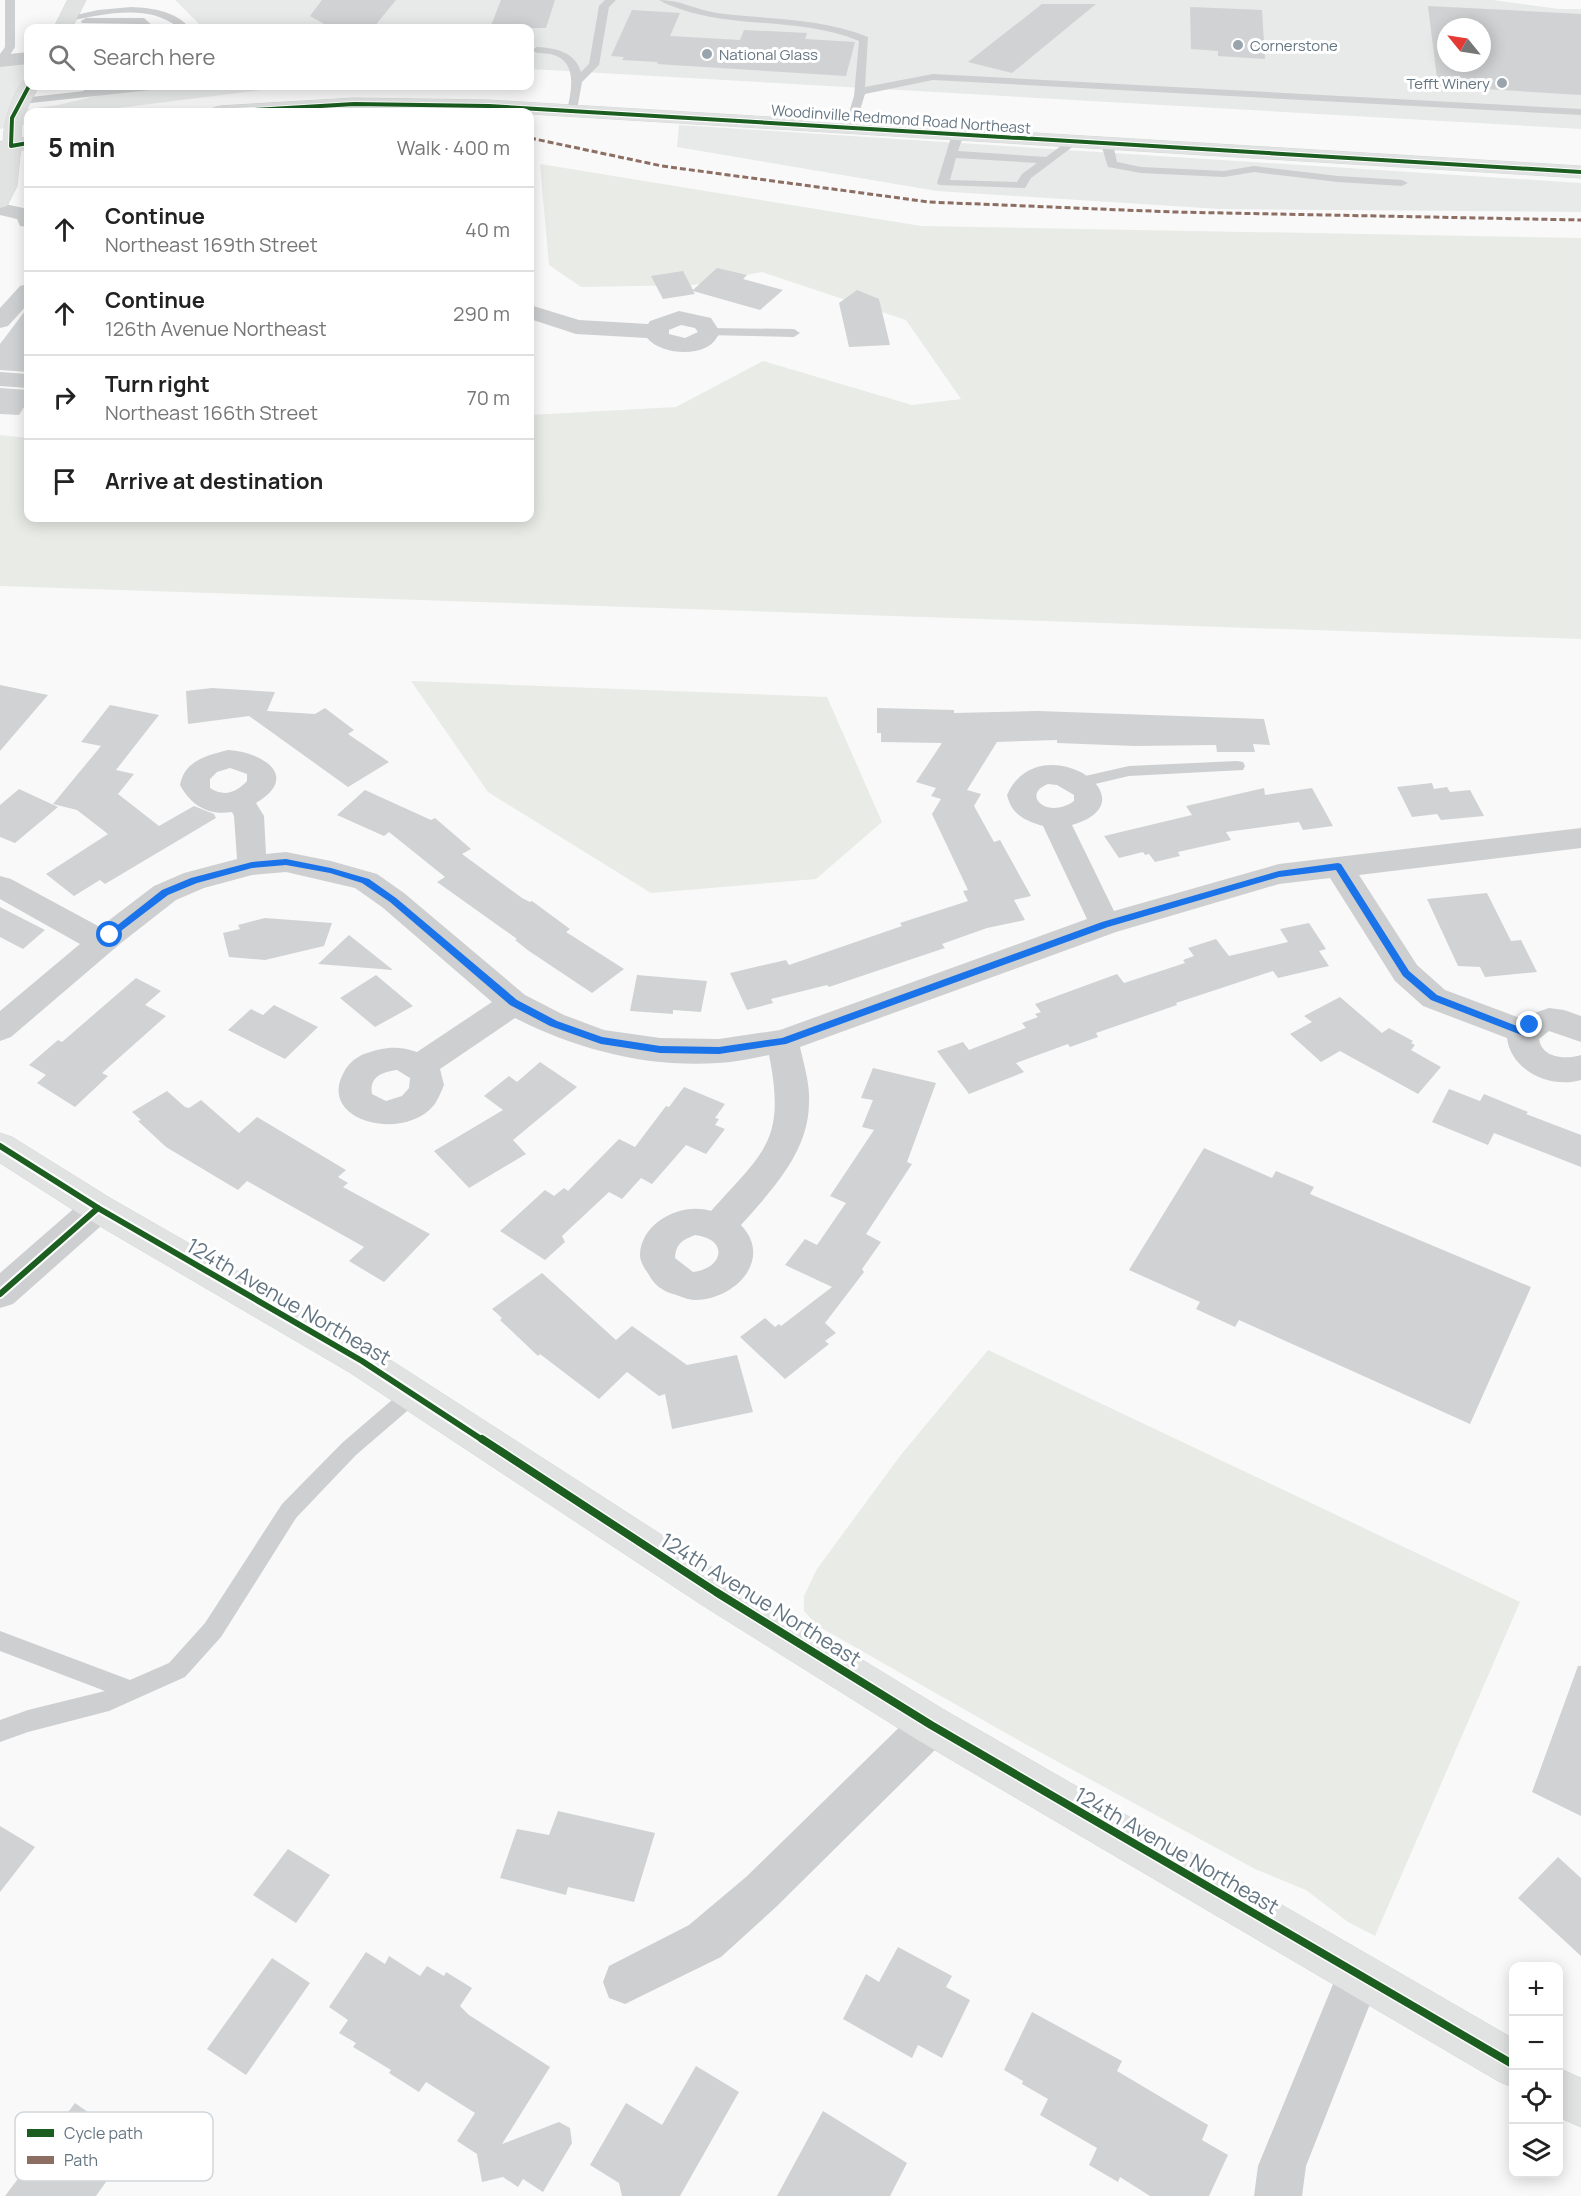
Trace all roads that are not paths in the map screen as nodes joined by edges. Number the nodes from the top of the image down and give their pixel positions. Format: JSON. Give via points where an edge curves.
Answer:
{"nodes":[{"id":1,"x":10,"y":0,"type":"edge"},
{"id":2,"x":77,"y":0,"type":"edge"},
{"id":3,"x":611,"y":0,"type":"edge"},
{"id":4,"x":664,"y":0,"type":"edge"},
{"id":5,"x":65,"y":16,"type":"edge"},
{"id":6,"x":147,"y":24,"type":"edge"},
{"id":7,"x":181,"y":24,"type":"edge"},
{"id":8,"x":537,"y":50,"type":"dead end"},
{"id":9,"x":24,"y":58,"type":"edge"},
{"id":10,"x":0,"y":61,"type":"edge"},
{"id":11,"x":580,"y":79,"type":"junction"},
{"id":12,"x":89,"y":90,"type":"edge"},
{"id":13,"x":20,"y":91,"type":"edge"},
{"id":14,"x":860,"y":91,"type":"junction"},
{"id":15,"x":534,"y":110,"type":"edge"},
{"id":16,"x":572,"y":110,"type":"junction"},
{"id":17,"x":1581,"y":112,"type":"edge"},
{"id":18,"x":836,"y":127,"type":"junction"},
{"id":19,"x":1073,"y":142,"type":"junction"},
{"id":20,"x":955,"y":144,"type":"junction"},
{"id":21,"x":13,"y":145,"type":"edge"},
{"id":22,"x":1047,"y":160,"type":"junction"},
{"id":23,"x":1253,"y":161,"type":"junction"},
{"id":24,"x":1581,"y":172,"type":"edge"},
{"id":25,"x":1402,"y":183,"type":"dead end"},
{"id":26,"x":0,"y":202,"type":"edge"},
{"id":27,"x":0,"y":209,"type":"edge"},
{"id":28,"x":24,"y":215,"type":"edge"},
{"id":29,"x":24,"y":295,"type":"edge"},
{"id":30,"x":1,"y":313,"type":"edge"},
{"id":31,"x":534,"y":313,"type":"edge"},
{"id":32,"x":24,"y":320,"type":"edge"},
{"id":33,"x":709,"y":332,"type":"joint"},
{"id":34,"x":794,"y":333,"type":"dead end"},
{"id":35,"x":0,"y":379,"type":"edge"},
{"id":36,"x":24,"y":381,"type":"edge"},
{"id":37,"x":1237,"y":766,"type":"dead end"},
{"id":38,"x":1078,"y":783,"type":"junction"},
{"id":39,"x":240,"y":800,"type":"dead end"},
{"id":40,"x":1054,"y":819,"type":"junction"},
{"id":41,"x":1581,"y":838,"type":"edge"},
{"id":42,"x":252,"y":865,"type":"junction"},
{"id":43,"x":1338,"y":866,"type":"junction"},
{"id":44,"x":0,"y":886,"type":"edge"},
{"id":45,"x":1105,"y":924,"type":"junction"},
{"id":46,"x":102,"y":942,"type":"junction"},
{"id":47,"x":514,"y":1003,"type":"junction"},
{"id":48,"x":0,"y":1029,"type":"edge"},
{"id":49,"x":1581,"y":1030,"type":"edge"},
{"id":50,"x":1524,"y":1032,"type":"junction"},
{"id":51,"x":783,"y":1041,"type":"junction"},
{"id":52,"x":420,"y":1066,"type":"dead end"},
{"id":53,"x":1581,"y":1067,"type":"edge"},
{"id":54,"x":0,"y":1146,"type":"edge"},
{"id":55,"x":98,"y":1209,"type":"junction"},
{"id":56,"x":719,"y":1226,"type":"dead end"},
{"id":57,"x":0,"y":1294,"type":"edge"},
{"id":58,"x":413,"y":1394,"type":"junction"},
{"id":59,"x":0,"y":1641,"type":"edge"},
{"id":60,"x":131,"y":1691,"type":"junction"},
{"id":61,"x":931,"y":1725,"type":"junction"},
{"id":62,"x":0,"y":1731,"type":"edge"},
{"id":63,"x":1359,"y":1976,"type":"junction"},
{"id":64,"x":626,"y":1982,"type":"dead end"},
{"id":65,"x":1509,"y":2062,"type":"edge"},
{"id":66,"x":1563,"y":2094,"type":"edge"},
{"id":67,"x":1581,"y":2104,"type":"edge"},
{"id":68,"x":1278,"y":2196,"type":"edge"}],
"edges":[{"from":1,"to":10,"type":"lane","via":[[10,47]]},
{"from":2,"to":5,"type":"main road"},
{"from":3,"to":11,"type":"lane","via":[[604,6],[594,65]]},
{"from":4,"to":14,"type":"lane","via":[[717,16],[822,23],[847,30],[864,39]]},
{"from":5,"to":6,"type":"lane","via":[[93,22]]},
{"from":5,"to":7,"type":"lane","via":[[96,12],[110,17],[175,17]]},
{"from":8,"to":11,"type":"lane","via":[[555,52],[568,59]]},
{"from":9,"to":10,"type":"street"},
{"from":11,"to":16,"type":"lane"},
{"from":12,"to":13,"type":"lane"},
{"from":13,"to":21,"type":"main road","via":[[12,118]]},
{"from":14,"to":17,"type":"lane","via":[[933,77]]},
{"from":14,"to":18,"type":"lane","via":[[853,118]]},
{"from":15,"to":16,"type":"main road","name":"Woodinville Redmond Road Northeast"},
{"from":16,"to":18,"type":"main road","name":"Woodinville Redmond Road Northeast"},
{"from":18,"to":20,"type":"main road","name":"Woodinville Redmond Road Northeast"},
{"from":19,"to":20,"type":"main road","name":"Woodinville Redmond Road Northeast"},
{"from":19,"to":22,"type":"lane"},
{"from":19,"to":23,"type":"main road","name":"Woodinville Redmond Road Northeast"},
{"from":20,"to":22,"type":"lane"},
{"from":20,"to":22,"type":"lane","via":[[943,183],[1021,186],[1026,176]]},
{"from":21,"to":26,"type":"main road","via":[[8,186]]},
{"from":23,"to":24,"type":"main road","name":"Woodinville Redmond Road Northeast"},
{"from":23,"to":25,"type":"lane","via":[[1338,179]]},
{"from":27,"to":28,"type":"street"},
{"from":29,"to":30,"type":"street"},
{"from":30,"to":32,"type":"street"},
{"from":31,"to":33,"type":"street","via":[[576,327],[656,331],[668,343],[686,345],[702,340]]},
{"from":33,"to":34,"type":"lane"},
{"from":35,"to":36,"type":"street"},
{"from":37,"to":38,"type":"lane","via":[[1129,771]]},
{"from":38,"to":40,"type":"street","via":[[1088,795],[1084,810]]},
{"from":38,"to":40,"type":"street","via":[[1066,777],[1043,775],[1021,791],[1025,806],[1043,818]]},
{"from":39,"to":42,"type":"street","via":[[249,816]]},
{"from":40,"to":45,"type":"street"},
{"from":41,"to":43,"type":"street"},
{"from":42,"to":46,"type":"street","via":[[195,880],[165,893]]},
{"from":42,"to":47,"type":"street","via":[[286,862],[366,881]]},
{"from":43,"to":45,"type":"street","via":[[1279,874]]},
{"from":43,"to":50,"type":"street","via":[[1406,973],[1434,998]]},
{"from":44,"to":46,"type":"street"},
{"from":45,"to":51,"type":"street"},
{"from":46,"to":48,"type":"street"},
{"from":47,"to":51,"type":"street","via":[[601,1041],[660,1050],[719,1051]]},
{"from":47,"to":52,"type":"street"},
{"from":49,"to":50,"type":"street","via":[[1550,1020],[1530,1025]]},
{"from":50,"to":53,"type":"street","via":[[1525,1049],[1541,1065],[1565,1071]]},
{"from":51,"to":56,"type":"street","via":[[793,1103],[788,1140]]},
{"from":54,"to":55,"type":"main road","name":"124th Avenue Northeast"},
{"from":55,"to":57,"type":"street"},
{"from":55,"to":58,"type":"main road","name":"124th Avenue Northeast"},
{"from":58,"to":60,"type":"lane","via":[[349,1449],[289,1511],[213,1630],[177,1670]]},
{"from":58,"to":61,"type":"main road","name":"124th Avenue Northeast","via":[[725,1598]]},
{"from":59,"to":60,"type":"lane"},
{"from":60,"to":62,"type":"lane","via":[[109,1701]]},
{"from":61,"to":63,"type":"main road","name":"124th Avenue Northeast"},
{"from":61,"to":64,"type":"street","via":[[761,1892],[705,1941]]},
{"from":63,"to":65,"type":"main road","name":"124th Avenue Northeast"},
{"from":63,"to":68,"type":"street","via":[[1282,2166]]},
{"from":66,"to":67,"type":"main road"}]}
